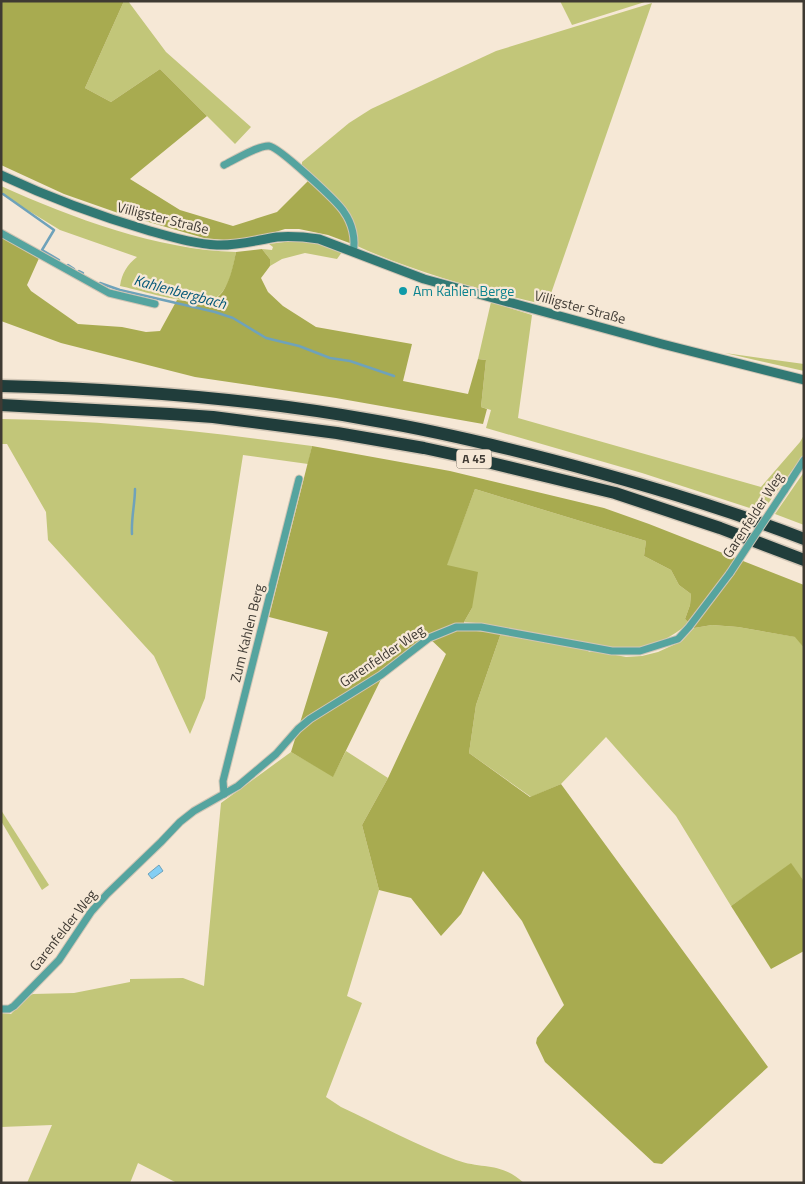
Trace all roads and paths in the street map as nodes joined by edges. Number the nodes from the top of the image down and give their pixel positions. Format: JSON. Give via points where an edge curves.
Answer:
{"nodes":[{"id":1,"x":224,"y":165,"type":"dead end"},
{"id":2,"x":1,"y":175,"type":"edge"},
{"id":3,"x":1,"y":233,"type":"edge"},
{"id":4,"x":353,"y":252,"type":"junction"},
{"id":5,"x":155,"y":304,"type":"dead end"},
{"id":6,"x":804,"y":380,"type":"edge"},
{"id":7,"x":1,"y":386,"type":"edge"},
{"id":8,"x":1,"y":405,"type":"edge"},
{"id":9,"x":804,"y":460,"type":"edge"},
{"id":10,"x":299,"y":480,"type":"dead end"},
{"id":11,"x":804,"y":539,"type":"edge"},
{"id":12,"x":804,"y":560,"type":"edge"},
{"id":13,"x":224,"y":794,"type":"junction"},
{"id":14,"x":1,"y":1009,"type":"edge"}],
"edges":[{"from":1,"to":4,"type":"street","via":[[271,146],[297,164],[345,212],[354,237]]},
{"from":2,"to":4,"type":"main road","name":"Villigster Straße","via":[[84,211],[175,238],[230,245],[276,237],[304,237]]},
{"from":3,"to":5,"type":"street","via":[[109,293]]},
{"from":4,"to":6,"type":"main road","name":"Villigster Straße","via":[[397,270],[462,290]]},
{"from":7,"to":11,"type":"highway","number":"A 45","via":[[236,401],[379,421],[516,450],[642,485],[752,519]]},
{"from":8,"to":12,"type":"highway","number":"A 45","via":[[213,417],[337,432],[424,448],[615,493]]},
{"from":9,"to":13,"type":"street","name":"Garenfelder Weg","bridge":true,"via":[[730,573],[678,639],[630,652],[475,627],[456,627],[429,638],[381,675],[310,719],[276,754]]},
{"from":10,"to":13,"type":"street","name":"Zum Kahlen Berg","via":[[223,781]]},
{"from":13,"to":14,"type":"street","name":"Garenfelder Weg","via":[[180,822],[91,912],[60,960],[45,976],[14,1006]]}]}
